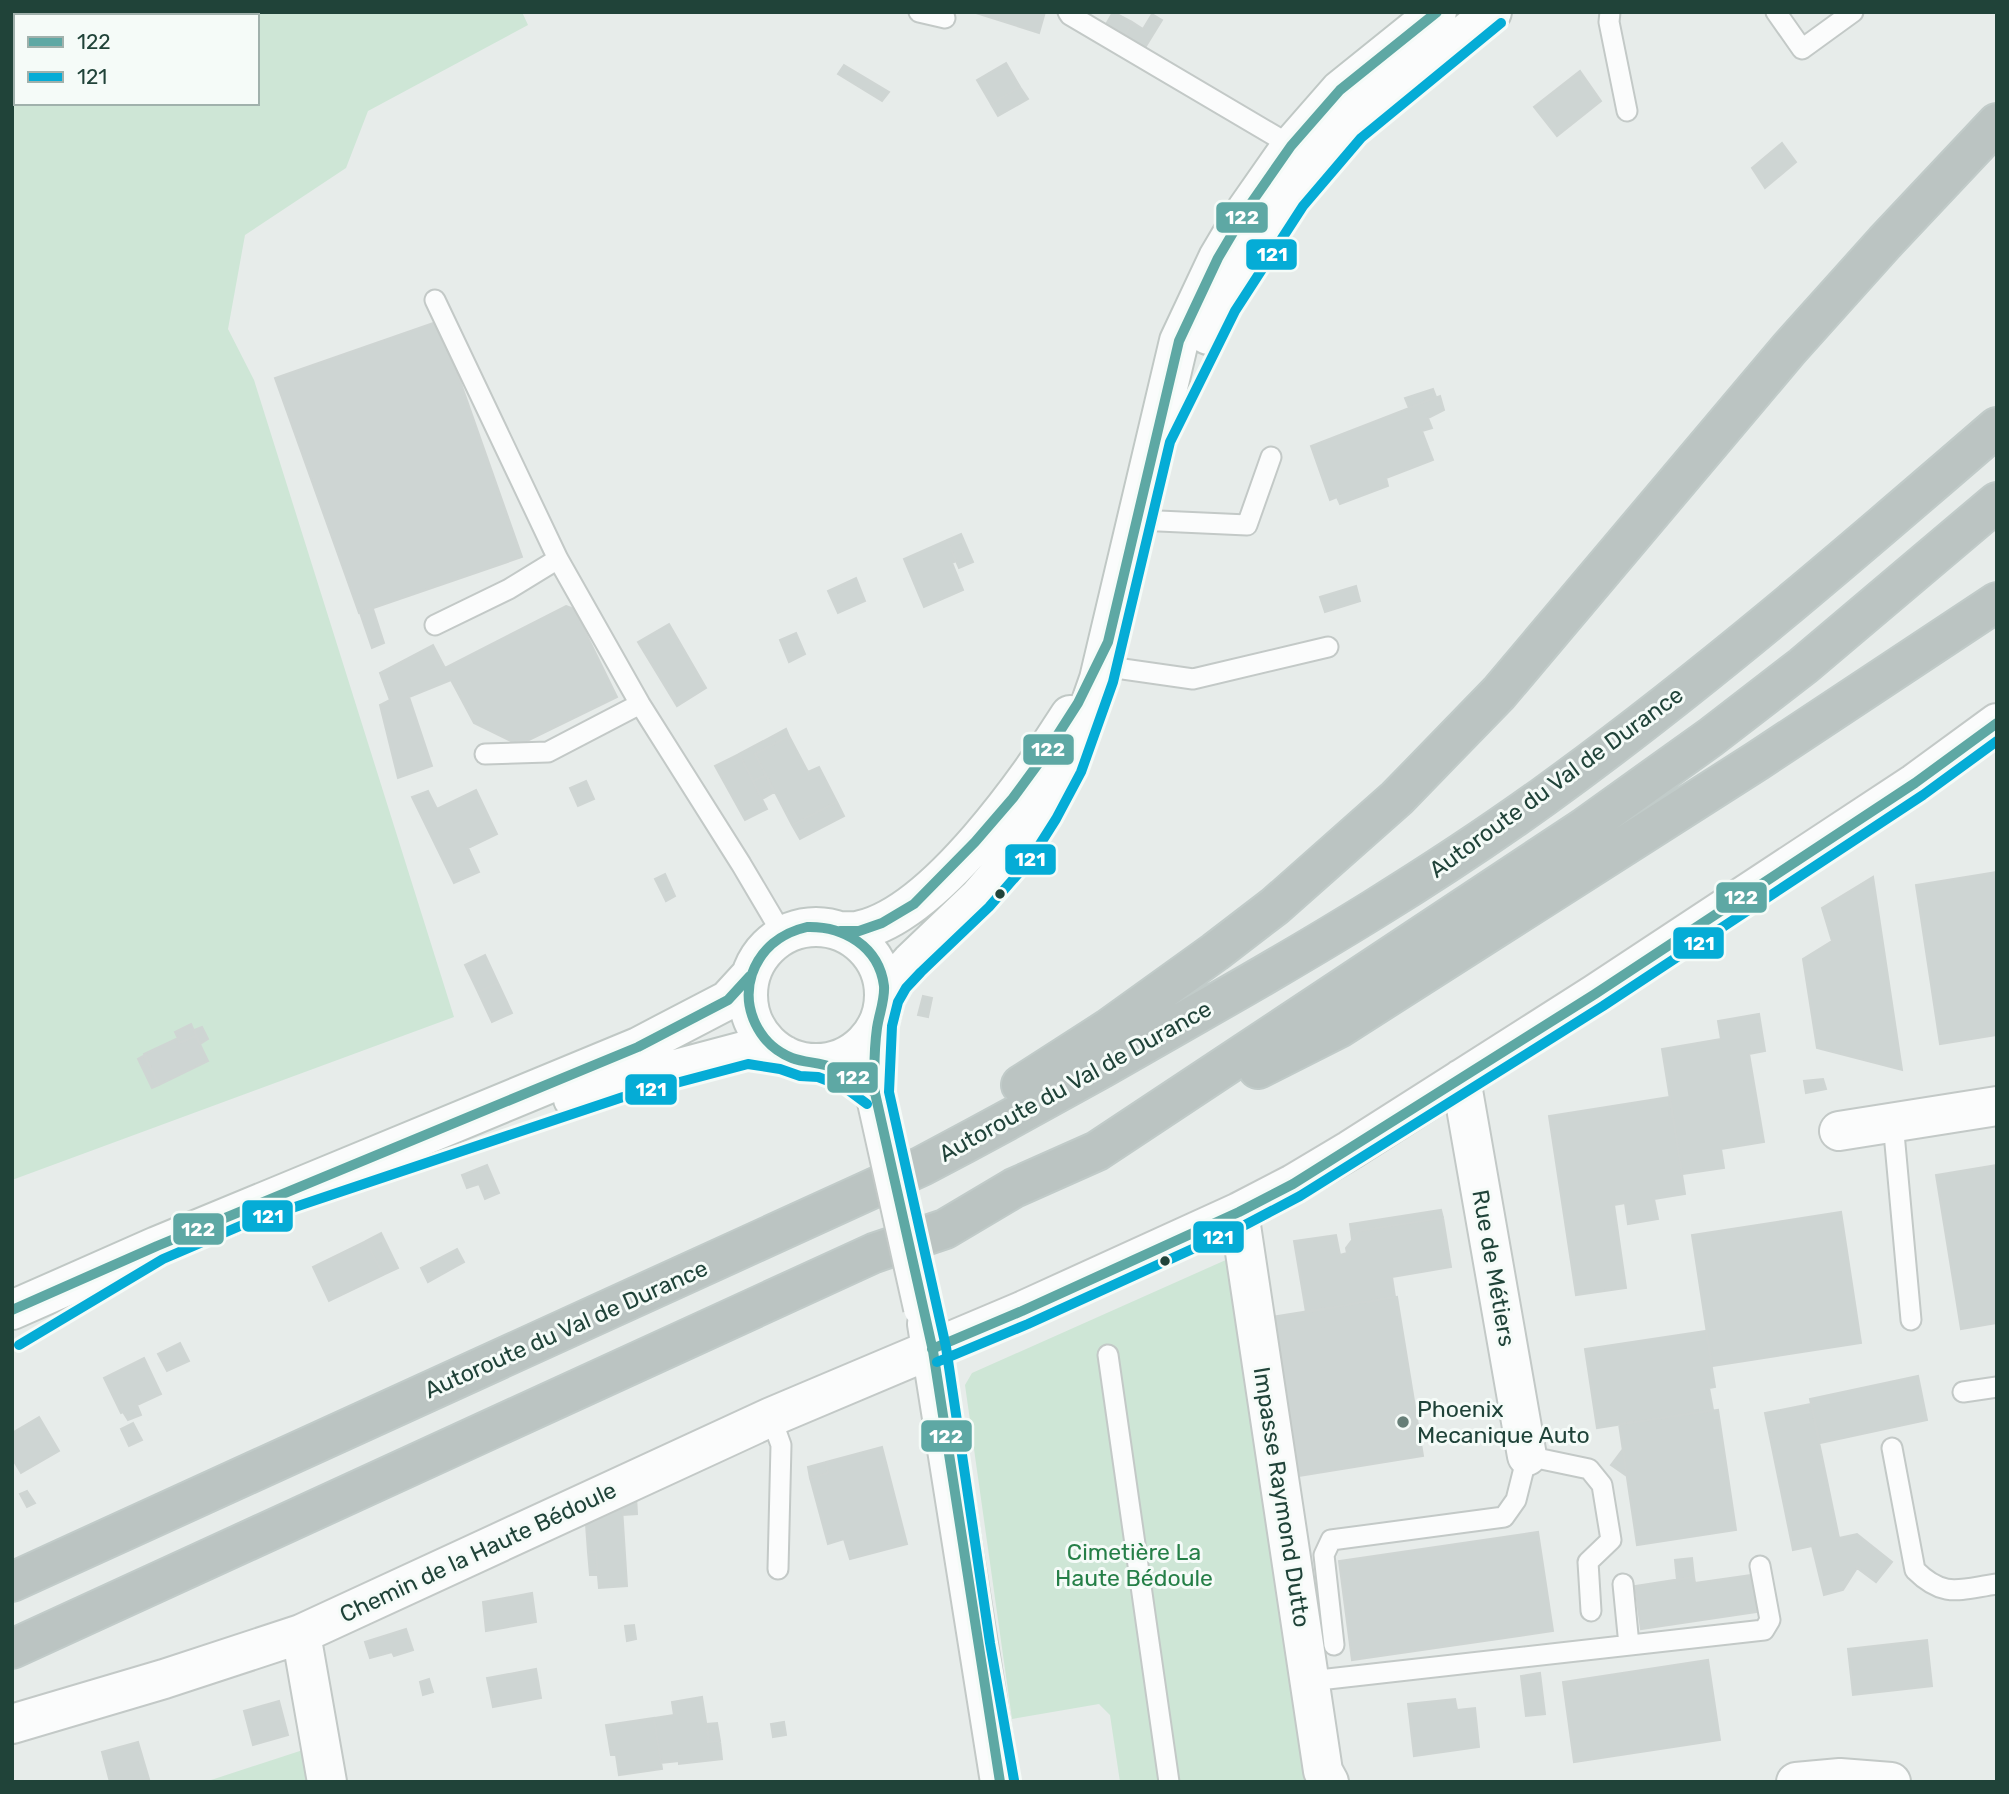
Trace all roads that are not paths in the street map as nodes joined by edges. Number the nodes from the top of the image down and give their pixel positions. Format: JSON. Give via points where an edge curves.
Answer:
{"nodes":[{"id":1,"x":919,"y":12,"type":"edge"},
{"id":2,"x":1068,"y":12,"type":"edge"},
{"id":3,"x":1437,"y":12,"type":"edge"},
{"id":4,"x":1492,"y":12,"type":"edge"},
{"id":5,"x":1610,"y":12,"type":"edge"},
{"id":6,"x":1776,"y":12,"type":"edge"},
{"id":7,"x":1853,"y":12,"type":"edge"},
{"id":8,"x":945,"y":18,"type":"dead end"},
{"id":9,"x":1627,"y":111,"type":"dead end"},
{"id":10,"x":1997,"y":122,"type":"edge"},
{"id":11,"x":1307,"y":154,"type":"junction"},
{"id":12,"x":435,"y":300,"type":"dead end"},
{"id":13,"x":1997,"y":427,"type":"edge"},
{"id":14,"x":1271,"y":457,"type":"dead end"},
{"id":15,"x":1997,"y":502,"type":"edge"},
{"id":16,"x":1137,"y":520,"type":"junction"},
{"id":17,"x":558,"y":559,"type":"junction"},
{"id":18,"x":1997,"y":602,"type":"edge"},
{"id":19,"x":435,"y":625,"type":"dead end"},
{"id":20,"x":1328,"y":647,"type":"dead end"},
{"id":21,"x":1105,"y":654,"type":"junction"},
{"id":22,"x":640,"y":704,"type":"junction"},
{"id":23,"x":1997,"y":723,"type":"edge"},
{"id":24,"x":485,"y":754,"type":"dead end"},
{"id":25,"x":840,"y":931,"type":"junction"},
{"id":26,"x":783,"y":935,"type":"junction"},
{"id":27,"x":750,"y":976,"type":"junction"},
{"id":28,"x":881,"y":1011,"type":"junction"},
{"id":29,"x":784,"y":1055,"type":"junction"},
{"id":30,"x":821,"y":1063,"type":"junction"},
{"id":31,"x":1461,"y":1079,"type":"junction"},
{"id":32,"x":875,"y":1093,"type":"junction"},
{"id":33,"x":1997,"y":1106,"type":"edge"},
{"id":34,"x":1893,"y":1122,"type":"junction"},
{"id":35,"x":1839,"y":1131,"type":"dead end"},
{"id":36,"x":1097,"y":1151,"type":"junction"},
{"id":37,"x":242,"y":1210,"type":"junction"},
{"id":38,"x":1239,"y":1212,"type":"junction"},
{"id":39,"x":157,"y":1246,"type":"junction"},
{"id":40,"x":12,"y":1310,"type":"edge"},
{"id":41,"x":1911,"y":1320,"type":"dead end"},
{"id":42,"x":12,"y":1333,"type":"edge"},
{"id":43,"x":932,"y":1349,"type":"junction"},
{"id":44,"x":1108,"y":1355,"type":"dead end"},
{"id":45,"x":1997,"y":1387,"type":"edge"},
{"id":46,"x":1964,"y":1392,"type":"dead end"},
{"id":47,"x":771,"y":1417,"type":"junction"},
{"id":48,"x":1892,"y":1448,"type":"dead end"},
{"id":49,"x":1527,"y":1456,"type":"junction"},
{"id":50,"x":235,"y":1480,"type":"junction"},
{"id":51,"x":1760,"y":1566,"type":"dead end"},
{"id":52,"x":778,"y":1569,"type":"dead end"},
{"id":53,"x":12,"y":1582,"type":"edge"},
{"id":54,"x":1623,"y":1584,"type":"dead end"},
{"id":55,"x":1997,"y":1584,"type":"edge"},
{"id":56,"x":1591,"y":1611,"type":"dead end"},
{"id":57,"x":301,"y":1634,"type":"junction"},
{"id":58,"x":1334,"y":1645,"type":"dead end"},
{"id":59,"x":1629,"y":1645,"type":"junction"},
{"id":60,"x":12,"y":1649,"type":"edge"},
{"id":61,"x":1310,"y":1681,"type":"junction"},
{"id":62,"x":12,"y":1724,"type":"edge"},
{"id":63,"x":327,"y":1782,"type":"edge"},
{"id":64,"x":999,"y":1782,"type":"edge"},
{"id":65,"x":1169,"y":1782,"type":"edge"},
{"id":66,"x":1329,"y":1782,"type":"edge"},
{"id":67,"x":1796,"y":1782,"type":"edge"},
{"id":68,"x":1891,"y":1782,"type":"edge"}],
"edges":[{"from":1,"to":8,"type":"lane"},
{"from":2,"to":11,"type":"lane"},
{"from":3,"to":11,"type":"street","via":[[1340,90]]},
{"from":4,"to":11,"type":"street","via":[[1351,128]]},
{"from":5,"to":9,"type":"lane"},
{"from":6,"to":7,"type":"lane","via":[[1802,49]]},
{"from":10,"to":50,"type":"highway","via":[[1789,349],[1499,693],[1396,798],[1275,906],[1049,1069],[918,1144]]},
{"from":11,"to":16,"type":"street","via":[[1292,198],[1223,304],[1157,436]]},
{"from":12,"to":17,"type":"lane"},
{"from":13,"to":50,"type":"highway","name":"Autoroute du Val de Durance","via":[[1737,649],[1543,796],[1355,922],[1114,1062],[922,1166]]},
{"from":14,"to":16,"type":"lane","via":[[1247,526]]},
{"from":15,"to":36,"type":"highway","name":"Autoroute du Val de Durance","via":[[1803,666],[1711,737],[1605,813]]},
{"from":16,"to":21,"type":"street"},
{"from":17,"to":19,"type":"lane"},
{"from":17,"to":22,"type":"lane"},
{"from":18,"to":36,"type":"highway","via":[[1339,1028]]},
{"from":20,"to":21,"type":"lane","via":[[1193,679]]},
{"from":21,"to":25,"type":"street","via":[[1046,753],[975,842],[914,904],[882,923],[859,931]]},
{"from":21,"to":28,"type":"street","via":[[1085,724],[1044,812],[979,897],[895,980]]},
{"from":22,"to":24,"type":"lane","via":[[548,752]]},
{"from":22,"to":26,"type":"lane"},
{"from":23,"to":31,"type":"street","name":"Chemin de la Haute Bédoule","via":[[1914,783]]},
{"from":25,"to":26,"type":"street","via":[[801,928]]},
{"from":25,"to":28,"type":"street","via":[[859,941],[873,956],[882,975]]},
{"from":26,"to":27,"type":"street","via":[[763,952]]},
{"from":27,"to":29,"type":"street","via":[[748,999],[753,1021],[766,1041]]},
{"from":27,"to":37,"type":"street","via":[[729,1000],[638,1047]]},
{"from":28,"to":30,"type":"street","via":[[867,1040],[854,1052]]},
{"from":28,"to":32,"type":"street"},
{"from":29,"to":30,"type":"street"},
{"from":29,"to":37,"type":"street","via":[[747,1050],[619,1084]]},
{"from":30,"to":32,"type":"street","via":[[851,1075]]},
{"from":31,"to":38,"type":"street","name":"Chemin de la Haute Bédoule","via":[[1293,1184]]},
{"from":31,"to":49,"type":"street","name":"Rue de Métiers"},
{"from":32,"to":43,"type":"street","bridge":true},
{"from":33,"to":34,"type":"street"},
{"from":34,"to":35,"type":"street"},
{"from":34,"to":41,"type":"lane"},
{"from":36,"to":60,"type":"highway","name":"Autoroute du Val de Durance","via":[[1014,1188],[945,1229],[814,1281]]},
{"from":37,"to":39,"type":"street"},
{"from":38,"to":43,"type":"street","name":"Chemin de la Haute Bédoule"},
{"from":38,"to":61,"type":"street","name":"Impasse Raymond Dutto"},
{"from":39,"to":40,"type":"street"},
{"from":39,"to":42,"type":"street"},
{"from":43,"to":47,"type":"street","name":"Chemin de la Haute Bédoule"},
{"from":43,"to":64,"type":"street"},
{"from":44,"to":65,"type":"lane"},
{"from":45,"to":46,"type":"lane"},
{"from":47,"to":52,"type":"lane","via":[[781,1445]]},
{"from":47,"to":57,"type":"street","name":"Chemin de la Haute Bédoule"},
{"from":48,"to":55,"type":"lane","via":[[1916,1570],[1929,1584],[1947,1591]]},
{"from":49,"to":56,"type":"lane","via":[[1589,1469],[1602,1485],[1611,1540],[1588,1562]]},
{"from":49,"to":58,"type":"lane","via":[[1516,1500],[1504,1517],[1331,1540],[1324,1555]]},
{"from":50,"to":53,"type":"highway","name":"Autoroute du Val de Durance"},
{"from":51,"to":59,"type":"lane","via":[[1770,1620],[1763,1630]]},
{"from":54,"to":59,"type":"lane"},
{"from":57,"to":62,"type":"street","name":"Chemin de la Haute Bédoule"},
{"from":57,"to":63,"type":"street"},
{"from":59,"to":61,"type":"lane"},
{"from":61,"to":66,"type":"street","name":"Impasse Raymond Dutto","via":[[1323,1771]]},
{"from":67,"to":68,"type":"street","via":[[1840,1778]]}]}
